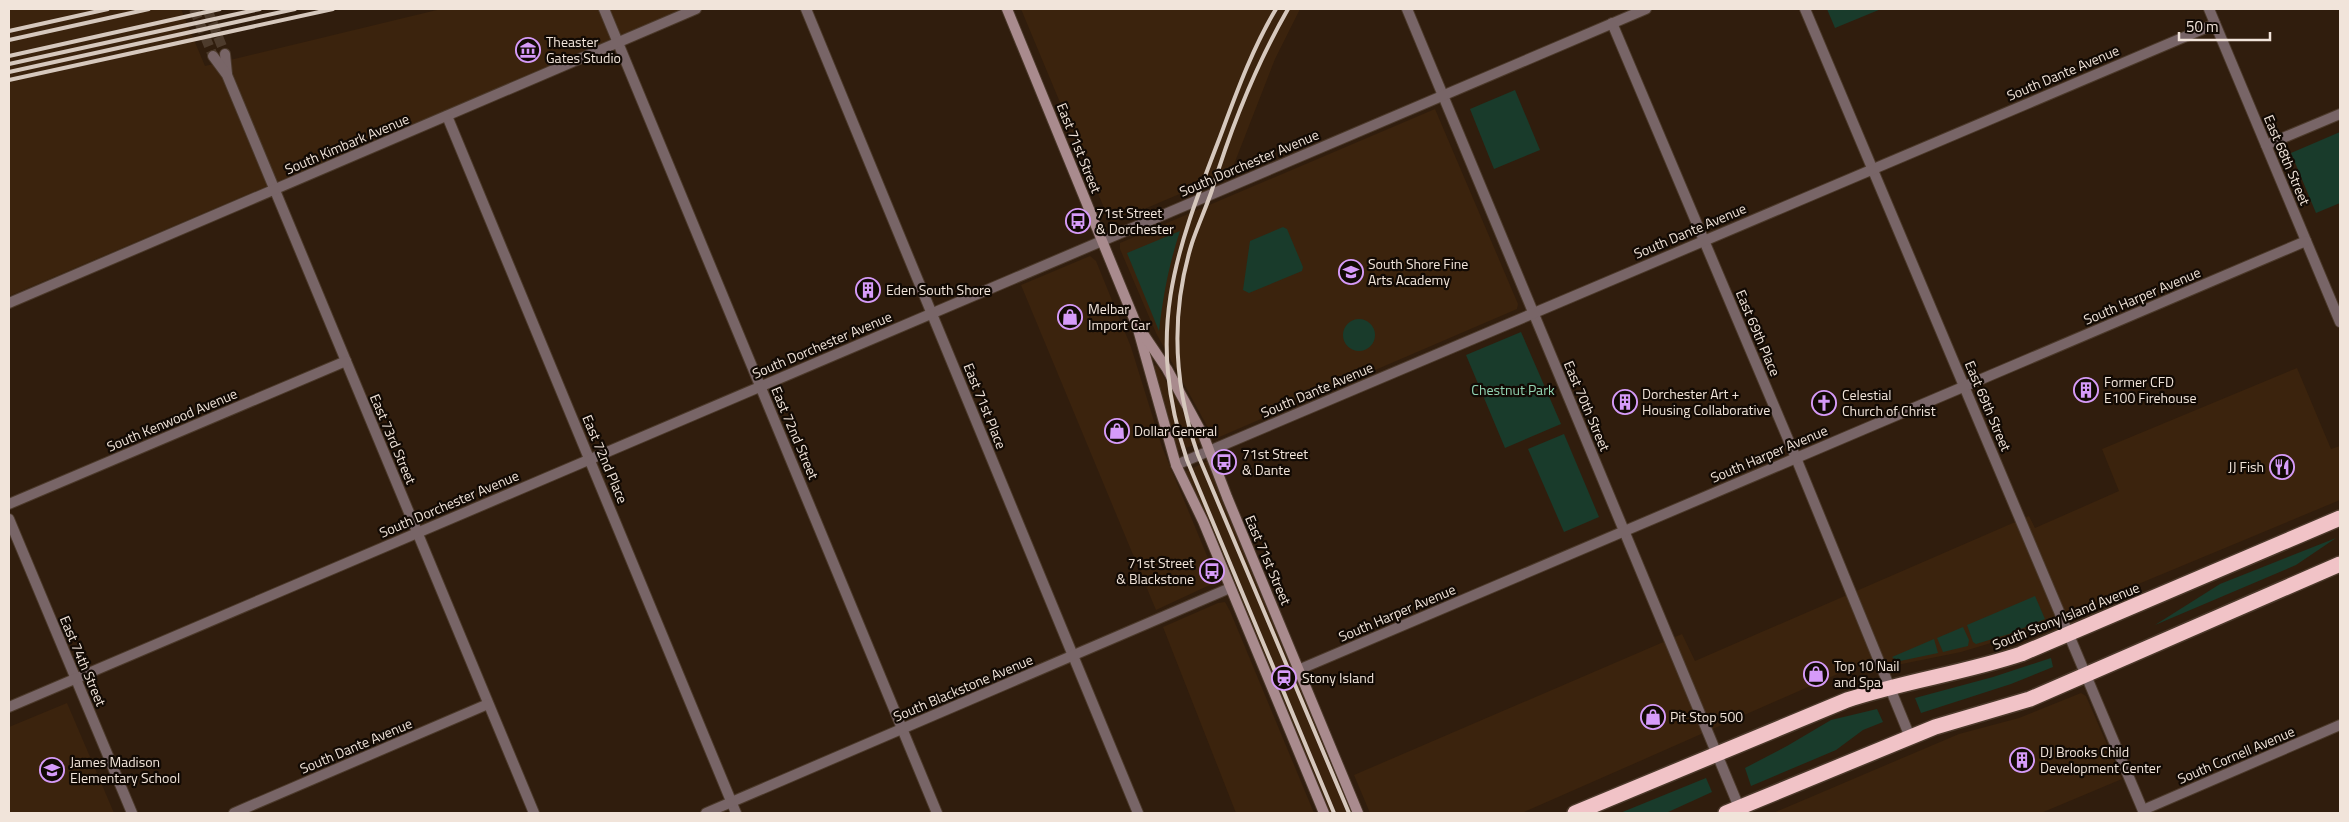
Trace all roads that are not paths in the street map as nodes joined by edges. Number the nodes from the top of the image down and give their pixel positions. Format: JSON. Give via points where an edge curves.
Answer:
{"nodes":[{"id":1,"x":604,"y":9,"type":"edge"},
{"id":2,"x":696,"y":9,"type":"edge"},
{"id":3,"x":806,"y":9,"type":"edge"},
{"id":4,"x":1007,"y":9,"type":"edge"},
{"id":5,"x":1407,"y":9,"type":"edge"},
{"id":6,"x":1646,"y":9,"type":"edge"},
{"id":7,"x":1805,"y":9,"type":"edge"},
{"id":8,"x":2209,"y":9,"type":"edge"},
{"id":9,"x":1612,"y":23,"type":"junction"},
{"id":10,"x":2215,"y":24,"type":"junction"},
{"id":11,"x":618,"y":42,"type":"junction"},
{"id":12,"x":226,"y":54,"type":"tunnel mouth"},
{"id":13,"x":213,"y":56,"type":"tunnel mouth"},
{"id":14,"x":227,"y":75,"type":"junction"},
{"id":15,"x":1443,"y":95,"type":"junction"},
{"id":16,"x":2340,"y":114,"type":"edge"},
{"id":17,"x":447,"y":116,"type":"junction"},
{"id":18,"x":2266,"y":145,"type":"junction"},
{"id":19,"x":1872,"y":168,"type":"junction"},
{"id":20,"x":275,"y":190,"type":"junction"},
{"id":21,"x":1103,"y":240,"type":"junction"},
{"id":22,"x":1704,"y":240,"type":"junction"},
{"id":23,"x":2306,"y":241,"type":"junction"},
{"id":24,"x":9,"y":303,"type":"edge"},
{"id":25,"x":1533,"y":312,"type":"junction"},
{"id":26,"x":932,"y":313,"type":"junction"},
{"id":27,"x":2340,"y":322,"type":"edge"},
{"id":28,"x":1137,"y":326,"type":"junction"},
{"id":29,"x":346,"y":361,"type":"junction"},
{"id":30,"x":760,"y":386,"type":"junction"},
{"id":31,"x":1964,"y":386,"type":"junction"},
{"id":32,"x":1210,"y":450,"type":"junction"},
{"id":33,"x":1796,"y":458,"type":"junction"},
{"id":34,"x":590,"y":459,"type":"junction"},
{"id":35,"x":1176,"y":465,"type":"junction"},
{"id":36,"x":9,"y":504,"type":"edge"},
{"id":37,"x":2340,"y":518,"type":"edge"},
{"id":38,"x":9,"y":519,"type":"edge"},
{"id":39,"x":1624,"y":531,"type":"junction"},
{"id":40,"x":417,"y":533,"type":"junction"},
{"id":41,"x":2340,"y":564,"type":"edge"},
{"id":42,"x":1230,"y":588,"type":"junction"},
{"id":43,"x":2069,"y":634,"type":"junction"},
{"id":44,"x":1074,"y":656,"type":"junction"},
{"id":45,"x":1298,"y":670,"type":"junction"},
{"id":46,"x":2086,"y":675,"type":"junction"},
{"id":47,"x":76,"y":679,"type":"junction"},
{"id":48,"x":1889,"y":686,"type":"junction"},
{"id":49,"x":488,"y":704,"type":"junction"},
{"id":50,"x":9,"y":707,"type":"edge"},
{"id":51,"x":2340,"y":725,"type":"edge"},
{"id":52,"x":903,"y":729,"type":"junction"},
{"id":53,"x":1910,"y":737,"type":"junction"},
{"id":54,"x":1717,"y":754,"type":"junction"},
{"id":55,"x":731,"y":802,"type":"junction"},
{"id":56,"x":1736,"y":811,"type":"edge"},
{"id":57,"x":2144,"y":812,"type":"edge"},
{"id":58,"x":132,"y":813,"type":"edge"},
{"id":59,"x":234,"y":813,"type":"edge"},
{"id":60,"x":534,"y":813,"type":"edge"},
{"id":61,"x":706,"y":813,"type":"edge"},
{"id":62,"x":736,"y":813,"type":"edge"},
{"id":63,"x":937,"y":813,"type":"edge"},
{"id":64,"x":1138,"y":813,"type":"edge"},
{"id":65,"x":1324,"y":813,"type":"edge"},
{"id":66,"x":1358,"y":813,"type":"edge"},
{"id":67,"x":1576,"y":813,"type":"edge"}],
"edges":[{"from":1,"to":11,"type":"street","name":"East 72nd Street"},
{"from":2,"to":11,"type":"street","name":"South Kimbark Avenue"},
{"from":3,"to":26,"type":"street","name":"East 71st Place"},
{"from":4,"to":21,"type":"main road","name":"East 71st Street"},
{"from":5,"to":15,"type":"street","name":"East 70th Street"},
{"from":6,"to":9,"type":"street","name":"South Dorchester Avenue"},
{"from":7,"to":19,"type":"street","name":"East 69th Street"},
{"from":8,"to":10,"type":"street","name":"East 68th Street"},
{"from":9,"to":15,"type":"street","name":"South Dorchester Avenue"},
{"from":9,"to":22,"type":"street","name":"East 69th Place"},
{"from":10,"to":18,"type":"street","name":"East 68th Street"},
{"from":10,"to":19,"type":"street","name":"South Dante Avenue"},
{"from":11,"to":17,"type":"street","name":"South Kimbark Avenue"},
{"from":11,"to":30,"type":"street","name":"East 72nd Street"},
{"from":12,"to":14,"type":"street","name":"East 73rd Street"},
{"from":13,"to":14,"type":"street","name":"East 73rd Street"},
{"from":14,"to":20,"type":"street","name":"East 73rd Street"},
{"from":15,"to":21,"type":"street","name":"South Dorchester Avenue"},
{"from":15,"to":25,"type":"street","name":"East 70th Street"},
{"from":16,"to":18,"type":"street"},
{"from":17,"to":20,"type":"street","name":"South Kimbark Avenue"},
{"from":17,"to":34,"type":"street","name":"East 72nd Place"},
{"from":18,"to":23,"type":"street","name":"East 68th Street"},
{"from":19,"to":22,"type":"street","name":"South Dante Avenue"},
{"from":19,"to":31,"type":"street","name":"East 69th Street"},
{"from":20,"to":24,"type":"street","name":"South Kimbark Avenue"},
{"from":20,"to":29,"type":"street","name":"East 73rd Street"},
{"from":21,"to":26,"type":"street","name":"South Dorchester Avenue"},
{"from":21,"to":28,"type":"main road","name":"East 71st Street"},
{"from":22,"to":25,"type":"street","name":"South Dante Avenue"},
{"from":22,"to":33,"type":"street","name":"East 69th Place"},
{"from":23,"to":27,"type":"street","name":"East 68th Street"},
{"from":23,"to":31,"type":"street","name":"South Harper Avenue"},
{"from":25,"to":32,"type":"street","name":"South Dante Avenue"},
{"from":25,"to":39,"type":"street","name":"East 70th Street"},
{"from":26,"to":30,"type":"street","name":"South Dorchester Avenue"},
{"from":26,"to":44,"type":"street","name":"East 71st Place"},
{"from":28,"to":32,"type":"main road","name":"East 71st Street","via":[[1167,369]]},
{"from":28,"to":35,"type":"main road","name":"East 71st Street"},
{"from":29,"to":36,"type":"street","name":"South Kenwood Avenue"},
{"from":29,"to":40,"type":"street","name":"East 73rd Street"},
{"from":30,"to":34,"type":"street","name":"South Dorchester Avenue"},
{"from":30,"to":52,"type":"street","name":"East 72nd Street"},
{"from":31,"to":33,"type":"street","name":"South Harper Avenue"},
{"from":31,"to":43,"type":"street","name":"East 69th Street"},
{"from":32,"to":35,"type":"street","name":"South Dante Avenue"},
{"from":32,"to":45,"type":"main road","name":"East 71st Street"},
{"from":33,"to":39,"type":"street","name":"South Harper Avenue"},
{"from":33,"to":48,"type":"street","name":"East 69th Place"},
{"from":34,"to":40,"type":"street","name":"South Dorchester Avenue"},
{"from":34,"to":55,"type":"street","name":"East 72nd Place"},
{"from":35,"to":42,"type":"main road","name":"East 71st Street"},
{"from":37,"to":43,"type":"highway","name":"South Stony Island Avenue"},
{"from":38,"to":47,"type":"street","name":"East 74th Street"},
{"from":39,"to":45,"type":"street","name":"South Harper Avenue"},
{"from":39,"to":54,"type":"street","name":"East 70th Street"},
{"from":40,"to":47,"type":"street","name":"South Dorchester Avenue"},
{"from":40,"to":49,"type":"street","name":"East 73rd Street"},
{"from":41,"to":46,"type":"highway"},
{"from":42,"to":44,"type":"street","name":"South Blackstone Avenue"},
{"from":42,"to":65,"type":"main road","name":"East 71st Street"},
{"from":43,"to":46,"type":"street","name":"East 69th Street"},
{"from":43,"to":48,"type":"highway","name":"South Stony Island Avenue","via":[[1994,663]]},
{"from":44,"to":52,"type":"street","name":"South Blackstone Avenue"},
{"from":44,"to":64,"type":"street","name":"East 71st Place"},
{"from":45,"to":66,"type":"main road","name":"East 71st Street"},
{"from":46,"to":53,"type":"highway","via":[[2030,699]]},
{"from":46,"to":57,"type":"street","name":"East 69th Street"},
{"from":47,"to":50,"type":"street","name":"South Dorchester Avenue"},
{"from":47,"to":58,"type":"street","name":"East 74th Street"},
{"from":48,"to":53,"type":"street","name":"East 69th Place"},
{"from":48,"to":54,"type":"highway","name":"South Stony Island Avenue"},
{"from":49,"to":59,"type":"street","name":"South Dante Avenue"},
{"from":49,"to":60,"type":"street","name":"East 73rd Street"},
{"from":51,"to":57,"type":"street","name":"South Cornell Avenue"},
{"from":52,"to":55,"type":"street","name":"South Blackstone Avenue"},
{"from":52,"to":63,"type":"street","name":"East 72nd Street"},
{"from":53,"to":56,"type":"highway"},
{"from":54,"to":56,"type":"street","name":"East 70th Street"},
{"from":54,"to":67,"type":"highway","name":"South Stony Island Avenue"},
{"from":55,"to":61,"type":"street","name":"South Blackstone Avenue"},
{"from":55,"to":62,"type":"street","name":"East 72nd Place"}]}
